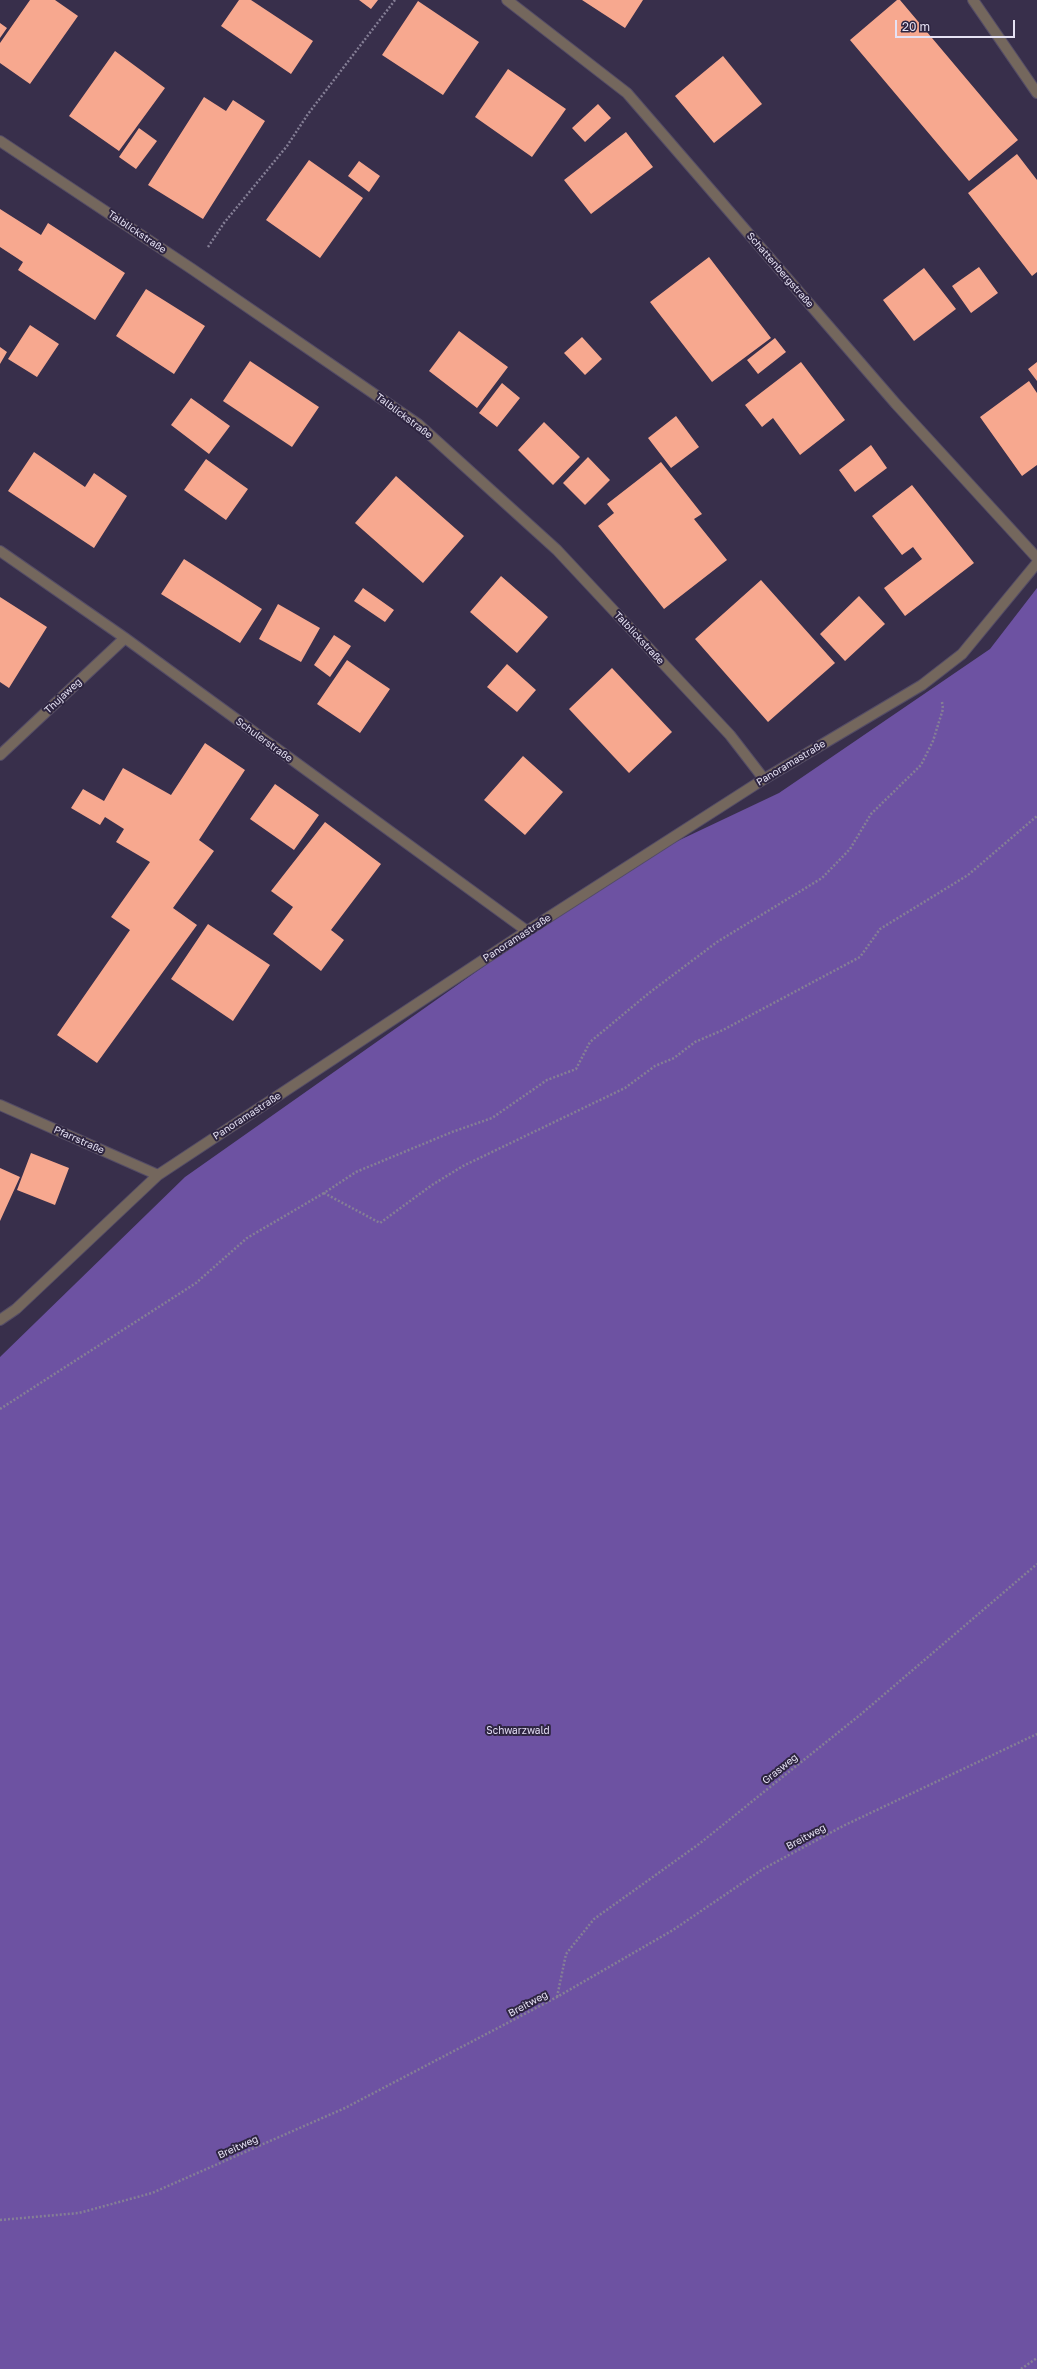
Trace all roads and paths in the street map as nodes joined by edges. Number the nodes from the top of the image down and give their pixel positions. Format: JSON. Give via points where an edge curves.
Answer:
{"nodes":[{"id":1,"x":395,"y":0,"type":"edge"},
{"id":2,"x":507,"y":0,"type":"edge"},
{"id":3,"x":973,"y":0,"type":"edge"},
{"id":4,"x":1037,"y":93,"type":"edge"},
{"id":5,"x":0,"y":141,"type":"edge"},
{"id":6,"x":218,"y":232,"type":"dead end"},
{"id":7,"x":0,"y":551,"type":"edge"},
{"id":8,"x":1037,"y":558,"type":"edge"},
{"id":9,"x":1037,"y":563,"type":"edge"},
{"id":10,"x":125,"y":638,"type":"junction"},
{"id":11,"x":922,"y":685,"type":"junction"},
{"id":12,"x":0,"y":755,"type":"edge"},
{"id":13,"x":764,"y":779,"type":"junction"},
{"id":14,"x":1037,"y":816,"type":"edge"},
{"id":15,"x":527,"y":931,"type":"junction"},
{"id":16,"x":0,"y":1105,"type":"edge"},
{"id":17,"x":158,"y":1175,"type":"junction"},
{"id":18,"x":324,"y":1193,"type":"junction"},
{"id":19,"x":0,"y":1320,"type":"edge"},
{"id":20,"x":0,"y":1409,"type":"edge"},
{"id":21,"x":1037,"y":1564,"type":"edge"},
{"id":22,"x":1037,"y":1734,"type":"edge"},
{"id":23,"x":557,"y":1997,"type":"junction"},
{"id":24,"x":0,"y":2220,"type":"edge"},
{"id":25,"x":1037,"y":2358,"type":"edge"},
{"id":26,"x":1021,"y":2369,"type":"edge"}],
"edges":[{"from":1,"to":6,"type":"path","via":[[308,114],[287,146]]},
{"from":2,"to":8,"type":"street","name":"Schattenbergstraße","via":[[627,93],[896,404]]},
{"from":3,"to":4,"type":"street"},
{"from":5,"to":13,"type":"street","name":"Talblickstraße","via":[[418,424],[558,550],[730,735]]},
{"from":7,"to":10,"type":"street","name":"Schulerstraße"},
{"from":9,"to":11,"type":"street","name":"Panoramastraße","via":[[962,654]]},
{"from":10,"to":12,"type":"street","name":"Thujaweg"},
{"from":10,"to":15,"type":"street","name":"Schulerstraße"},
{"from":11,"to":13,"type":"street","name":"Panoramastraße"},
{"from":11,"to":18,"type":"path","via":[[942,700],[943,709],[933,741],[921,765],[871,814],[850,849],[822,878],[717,942],[649,993],[590,1042],[576,1069],[547,1080],[492,1118],[356,1172]]},
{"from":13,"to":15,"type":"street","name":"Panoramastraße"},
{"from":14,"to":18,"type":"path","via":[[968,875],[880,929],[860,957],[723,1030],[695,1042],[674,1058],[655,1066],[619,1091],[463,1166],[380,1223]]},
{"from":15,"to":17,"type":"street","name":"Panoramastraße"},
{"from":16,"to":17,"type":"street","name":"Pfarrstraße"},
{"from":17,"to":19,"type":"street","name":"Panoramastraße","via":[[16,1309]]},
{"from":18,"to":20,"type":"path","via":[[247,1238],[196,1284]]},
{"from":21,"to":23,"type":"path","name":"Grasweg","via":[[854,1720],[699,1844],[594,1918],[566,1954]]},
{"from":22,"to":23,"type":"path","name":"Breitweg","via":[[843,1826],[763,1869],[673,1930]]},
{"from":23,"to":24,"type":"path","name":"Breitweg","via":[[345,2108],[152,2193],[79,2213]]},
{"from":25,"to":26,"type":"path"}]}
